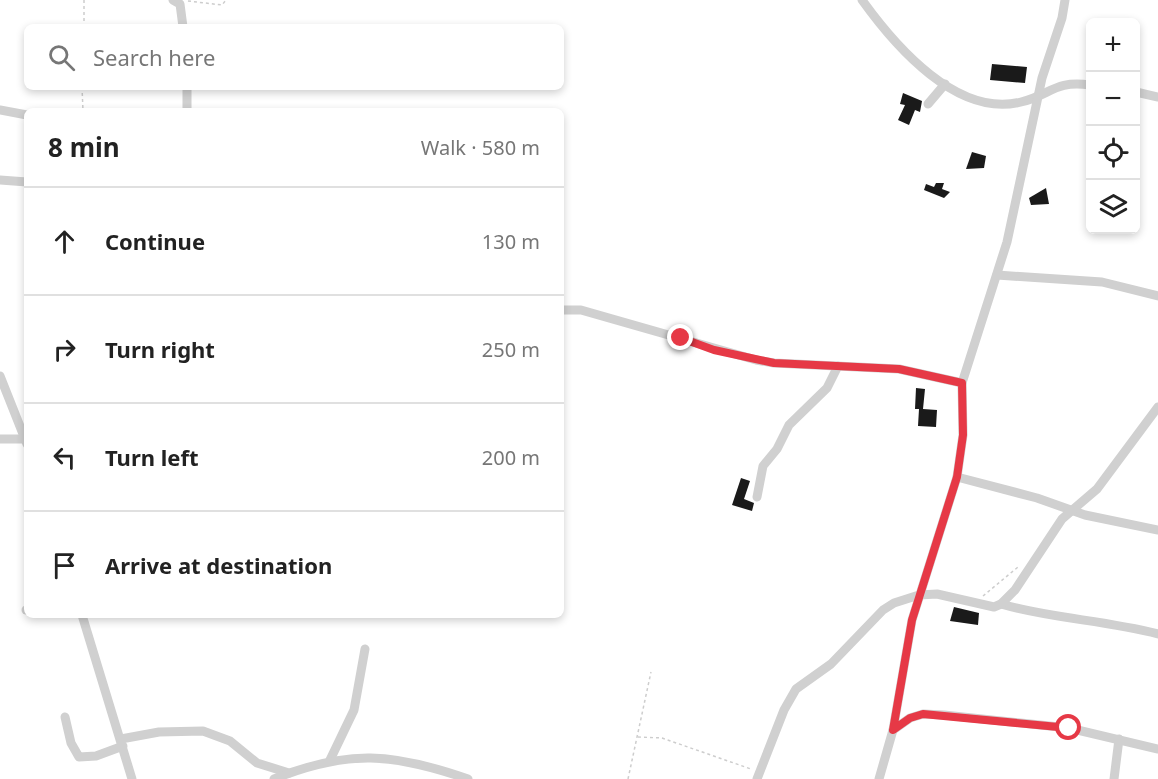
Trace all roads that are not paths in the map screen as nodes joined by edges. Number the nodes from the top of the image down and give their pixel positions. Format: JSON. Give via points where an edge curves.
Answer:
{"nodes":[{"id":1,"x":174,"y":0,"type":"edge"},
{"id":2,"x":862,"y":0,"type":"edge"},
{"id":3,"x":1065,"y":0,"type":"edge"},
{"id":4,"x":183,"y":24,"type":"edge"},
{"id":5,"x":945,"y":84,"type":"junction"},
{"id":6,"x":1086,"y":85,"type":"edge"},
{"id":7,"x":187,"y":90,"type":"edge"},
{"id":8,"x":1140,"y":93,"type":"edge"},
{"id":9,"x":1040,"y":94,"type":"junction"},
{"id":10,"x":1158,"y":97,"type":"edge"},
{"id":11,"x":928,"y":104,"type":"dead end"},
{"id":12,"x":188,"y":108,"type":"edge"},
{"id":13,"x":0,"y":110,"type":"edge"},
{"id":14,"x":24,"y":114,"type":"edge"},
{"id":15,"x":0,"y":180,"type":"edge"},
{"id":16,"x":24,"y":182,"type":"edge"},
{"id":17,"x":997,"y":275,"type":"junction"},
{"id":18,"x":1158,"y":296,"type":"edge"},
{"id":19,"x":564,"y":310,"type":"edge"},
{"id":20,"x":838,"y":366,"type":"junction"},
{"id":21,"x":0,"y":376,"type":"edge"},
{"id":22,"x":962,"y":383,"type":"junction"},
{"id":23,"x":1158,"y":407,"type":"edge"},
{"id":24,"x":24,"y":437,"type":"edge"},
{"id":25,"x":0,"y":439,"type":"edge"},
{"id":26,"x":24,"y":442,"type":"edge"},
{"id":27,"x":957,"y":477,"type":"junction"},
{"id":28,"x":757,"y":497,"type":"dead end"},
{"id":29,"x":1070,"y":510,"type":"junction"},
{"id":30,"x":1158,"y":530,"type":"edge"},
{"id":31,"x":919,"y":595,"type":"junction"},
{"id":32,"x":1001,"y":604,"type":"junction"},
{"id":33,"x":83,"y":618,"type":"edge"},
{"id":34,"x":1158,"y":634,"type":"edge"},
{"id":35,"x":365,"y":649,"type":"dead end"},
{"id":36,"x":65,"y":717,"type":"dead end"},
{"id":37,"x":893,"y":730,"type":"junction"},
{"id":38,"x":1119,"y":739,"type":"junction"},
{"id":39,"x":122,"y":742,"type":"junction"},
{"id":40,"x":1158,"y":749,"type":"edge"},
{"id":41,"x":330,"y":760,"type":"junction"},
{"id":42,"x":289,"y":773,"type":"junction"},
{"id":43,"x":759,"y":775,"type":"edge"},
{"id":44,"x":132,"y":779,"type":"edge"},
{"id":45,"x":274,"y":779,"type":"edge"},
{"id":46,"x":468,"y":779,"type":"edge"},
{"id":47,"x":879,"y":779,"type":"edge"},
{"id":48,"x":1114,"y":779,"type":"edge"}],
"edges":[{"from":1,"to":4,"type":"street","via":[[182,8]]},
{"from":2,"to":5,"type":"street","via":[[904,52]]},
{"from":3,"to":9,"type":"street","via":[[1041,78]]},
{"from":5,"to":9,"type":"street","via":[[977,102],[1019,103]]},
{"from":5,"to":11,"type":"street"},
{"from":6,"to":9,"type":"street","via":[[1068,83]]},
{"from":7,"to":12,"type":"street"},
{"from":8,"to":10,"type":"street"},
{"from":9,"to":17,"type":"street","via":[[1008,242]]},
{"from":13,"to":14,"type":"street"},
{"from":15,"to":16,"type":"street"},
{"from":17,"to":18,"type":"street","via":[[1102,282]]},
{"from":17,"to":22,"type":"street"},
{"from":19,"to":20,"type":"street","via":[[581,310],[756,360]]},
{"from":20,"to":22,"type":"street","via":[[899,369]]},
{"from":20,"to":28,"type":"street","via":[[827,388],[789,425],[763,466]]},
{"from":21,"to":24,"type":"street"},
{"from":22,"to":27,"type":"street","via":[[963,435]]},
{"from":23,"to":29,"type":"street","via":[[1092,495]]},
{"from":25,"to":26,"type":"street"},
{"from":27,"to":29,"type":"street"},
{"from":27,"to":31,"type":"street"},
{"from":29,"to":30,"type":"street"},
{"from":29,"to":32,"type":"street","via":[[1015,590]]},
{"from":31,"to":32,"type":"street","via":[[949,595],[994,607]]},
{"from":31,"to":37,"type":"street"},
{"from":31,"to":43,"type":"street","via":[[883,610],[831,664],[796,689]]},
{"from":32,"to":34,"type":"street"},
{"from":33,"to":39,"type":"street"},
{"from":35,"to":41,"type":"street","via":[[354,710]]},
{"from":36,"to":39,"type":"street","via":[[69,738],[79,757],[96,756]]},
{"from":37,"to":38,"type":"street","via":[[910,718],[933,715],[1069,728]]},
{"from":37,"to":47,"type":"street"},
{"from":38,"to":40,"type":"street"},
{"from":38,"to":48,"type":"street"},
{"from":39,"to":42,"type":"street","via":[[159,732],[203,731],[230,741],[257,763]]},
{"from":39,"to":44,"type":"street"},
{"from":41,"to":42,"type":"street"},
{"from":41,"to":46,"type":"street","via":[[402,760]]},
{"from":42,"to":45,"type":"street"}]}
